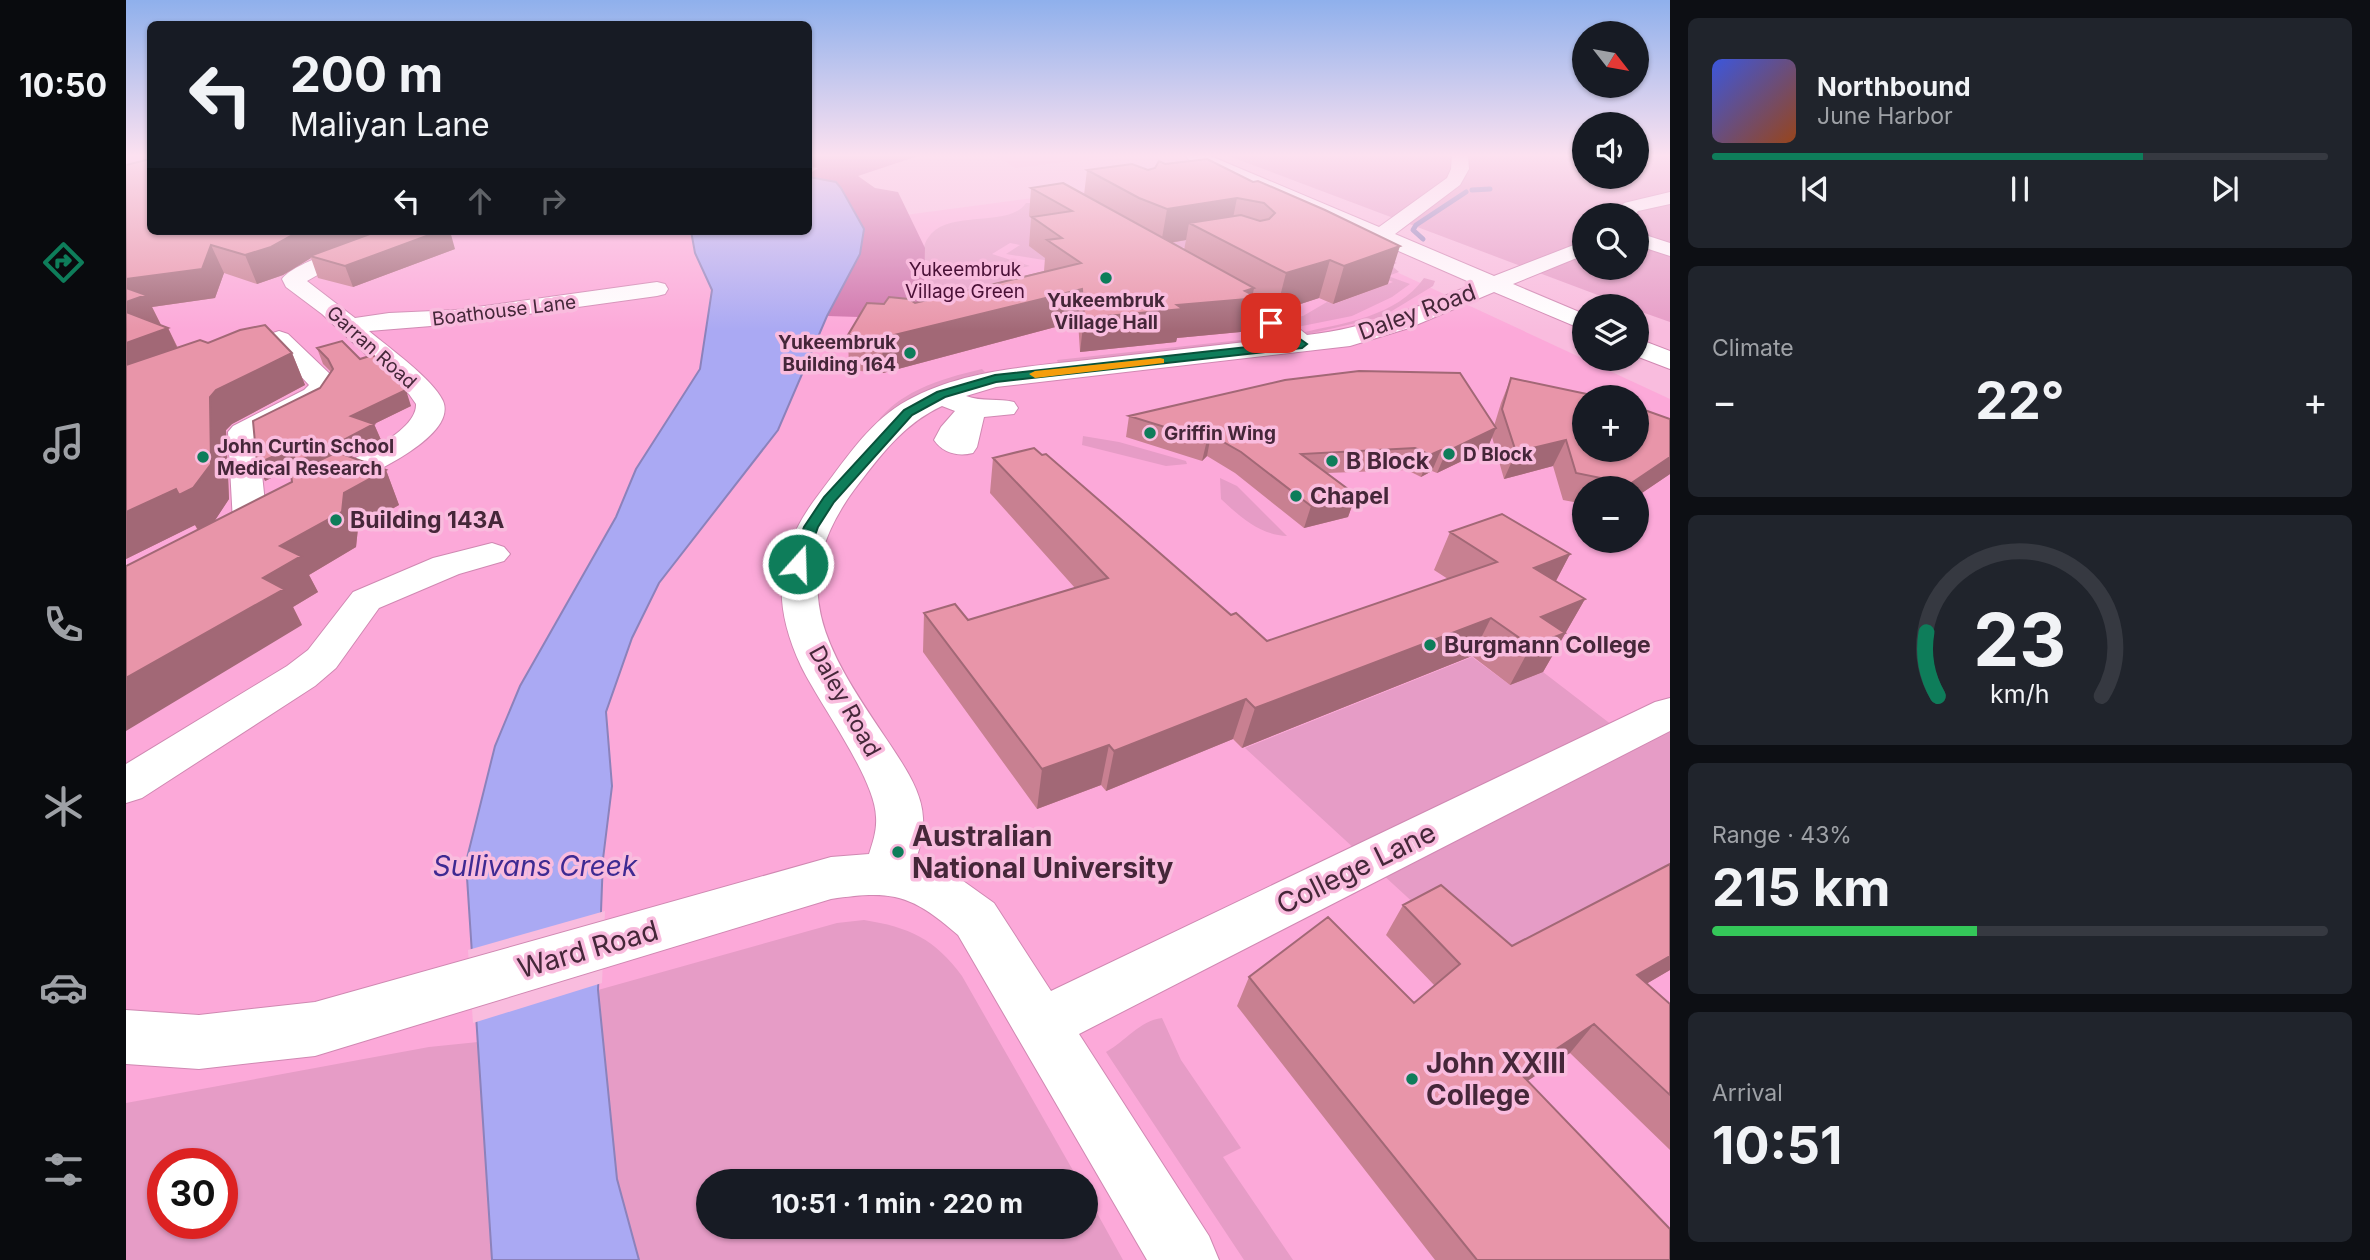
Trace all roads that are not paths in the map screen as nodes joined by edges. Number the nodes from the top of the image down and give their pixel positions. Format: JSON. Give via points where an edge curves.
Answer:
{"nodes":[{"id":1,"x":1369,"y":214,"type":"edge"},
{"id":2,"x":1392,"y":214,"type":"edge"},
{"id":3,"x":1386,"y":217,"type":"junction"},
{"id":4,"x":1649,"y":228,"type":"edge"},
{"id":5,"x":1670,"y":232,"type":"edge"},
{"id":6,"x":403,"y":235,"type":"edge"},
{"id":7,"x":1649,"y":243,"type":"edge"},
{"id":8,"x":1670,"y":250,"type":"edge"},
{"id":9,"x":1572,"y":252,"type":"edge"},
{"id":10,"x":1195,"y":278,"type":"edge"},
{"id":11,"x":1493,"y":284,"type":"junction"},
{"id":12,"x":657,"y":289,"type":"dead end"},
{"id":13,"x":1572,"y":318,"type":"edge"},
{"id":14,"x":347,"y":324,"type":"junction"},
{"id":15,"x":1302,"y":344,"type":"junction"},
{"id":16,"x":1649,"y":352,"type":"edge"},
{"id":17,"x":1670,"y":361,"type":"edge"},
{"id":18,"x":960,"y":407,"type":"junction"},
{"id":19,"x":1004,"y":408,"type":"dead end"},
{"id":20,"x":239,"y":527,"type":"joint"},
{"id":21,"x":492,"y":554,"type":"dead end"},
{"id":22,"x":1670,"y":713,"type":"edge"},
{"id":23,"x":126,"y":786,"type":"edge"},
{"id":24,"x":888,"y":873,"type":"junction"},
{"id":25,"x":1042,"y":1024,"type":"junction"},
{"id":26,"x":126,"y":1037,"type":"edge"},
{"id":27,"x":1185,"y":1260,"type":"edge"}],
"edges":[{"from":1,"to":3,"type":"street"},
{"from":2,"to":3,"type":"street"},
{"from":3,"to":11,"type":"street"},
{"from":4,"to":5,"type":"street"},
{"from":6,"to":14,"type":"street","name":"Garran Road","via":[[293,279]]},
{"from":7,"to":8,"type":"street"},
{"from":9,"to":11,"type":"street","name":"Daley Road"},
{"from":10,"to":15,"type":"street"},
{"from":11,"to":13,"type":"street"},
{"from":11,"to":15,"type":"street","name":"Daley Road","via":[[1400,323],[1350,338]]},
{"from":12,"to":14,"type":"street","name":"Boathouse Lane","via":[[522,310]]},
{"from":14,"to":20,"type":"street","name":"Boathouse Lane","via":[[290,336],[323,386],[314,396],[243,432]]},
{"from":14,"to":20,"type":"street","name":"Garran Road","via":[[428,397],[430,416],[398,446]]},
{"from":15,"to":18,"type":"street","name":"Daley Road","via":[[995,379]]},
{"from":16,"to":17,"type":"street"},
{"from":18,"to":19,"type":"street","via":[[981,411]]},
{"from":18,"to":24,"type":"street","name":"Daley Road","via":[[908,412],[829,499],[811,527],[798,564],[797,608],[826,678],[892,785],[900,813]]},
{"from":21,"to":23,"type":"street","via":[[446,566],[366,600],[322,659],[301,676]]},
{"from":22,"to":25,"type":"street","name":"College Lane"},
{"from":24,"to":25,"type":"street","name":"Ward Road","via":[[917,881],[961,905],[976,919]]},
{"from":24,"to":26,"type":"street","name":"Ward Road","via":[[831,878],[315,1029],[199,1042]]},
{"from":25,"to":27,"type":"street"}]}
